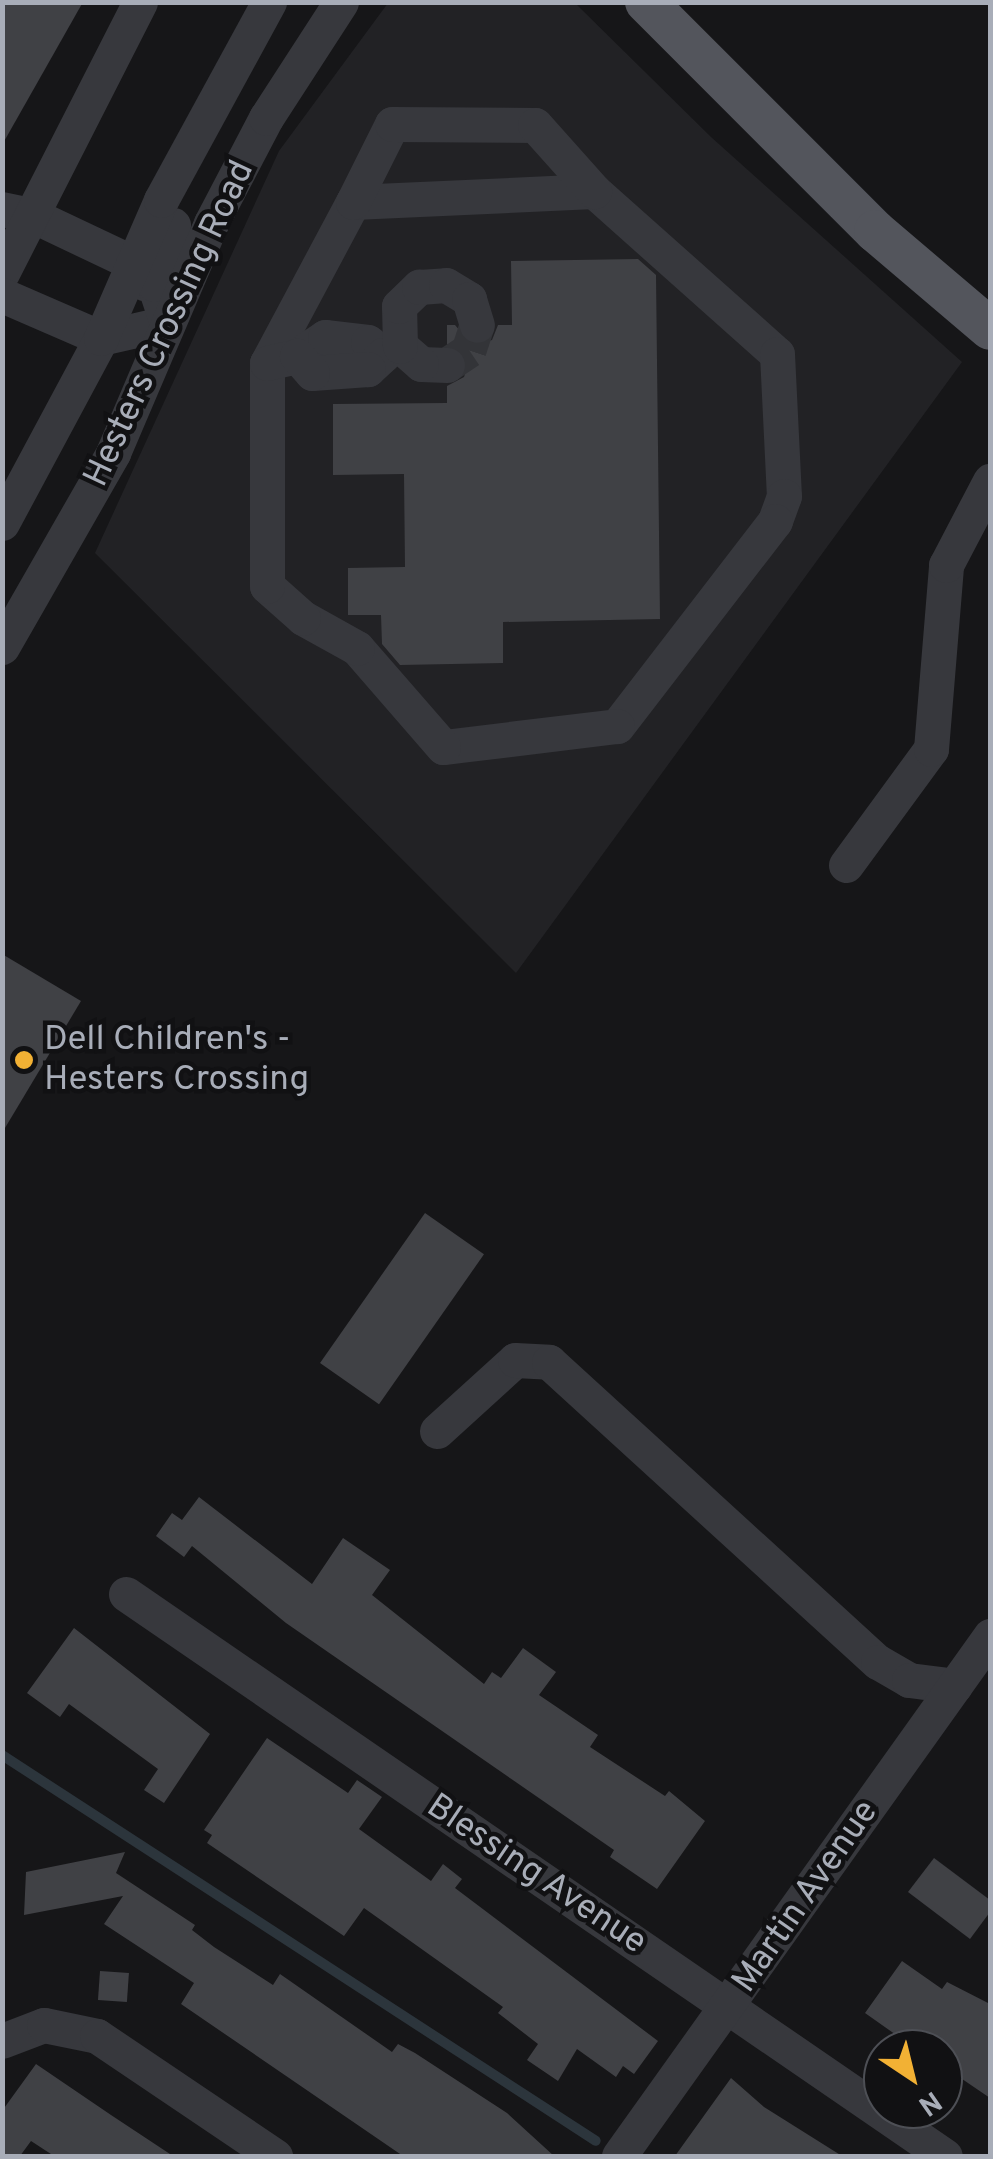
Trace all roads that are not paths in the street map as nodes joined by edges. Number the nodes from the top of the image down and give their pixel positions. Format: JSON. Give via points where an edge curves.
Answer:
{"nodes":[{"id":1,"x":140,"y":2,"type":"edge"},
{"id":2,"x":269,"y":2,"type":"edge"},
{"id":3,"x":341,"y":2,"type":"edge"},
{"id":4,"x":646,"y":2,"type":"edge"},
{"id":5,"x":218,"y":91,"type":"junction"},
{"id":6,"x":594,"y":190,"type":"junction"},
{"id":7,"x":354,"y":202,"type":"junction"},
{"id":8,"x":18,"y":212,"type":"edge"},
{"id":9,"x":132,"y":264,"type":"junction"},
{"id":10,"x":2,"y":273,"type":"edge"},
{"id":11,"x":2,"y":295,"type":"edge"},
{"id":12,"x":167,"y":323,"type":"junction"},
{"id":13,"x":478,"y":325,"type":"dead end"},
{"id":14,"x":990,"y":329,"type":"edge"},
{"id":15,"x":100,"y":338,"type":"junction"},
{"id":16,"x":391,"y":350,"type":"junction"},
{"id":17,"x":282,"y":360,"type":"junction"},
{"id":18,"x":447,"y":365,"type":"dead end"},
{"id":19,"x":990,"y":481,"type":"edge"},
{"id":20,"x":2,"y":522,"type":"edge"},
{"id":21,"x":2,"y":647,"type":"edge"},
{"id":22,"x":846,"y":866,"type":"dead end"},
{"id":23,"x":437,"y":1431,"type":"dead end"},
{"id":24,"x":126,"y":1594,"type":"dead end"},
{"id":25,"x":990,"y":1636,"type":"edge"},
{"id":26,"x":955,"y":1686,"type":"junction"},
{"id":27,"x":728,"y":2006,"type":"junction"},
{"id":28,"x":2,"y":2041,"type":"edge"},
{"id":29,"x":275,"y":2156,"type":"edge"},
{"id":30,"x":619,"y":2156,"type":"edge"},
{"id":31,"x":945,"y":2156,"type":"edge"}],
"edges":[{"from":1,"to":8,"type":"street"},
{"from":2,"to":5,"type":"street","name":"Hesters Crossing Road"},
{"from":3,"to":12,"type":"street","name":"Hesters Crossing Road","via":[[266,118]]},
{"from":4,"to":14,"type":"main road","via":[[875,231]]},
{"from":5,"to":9,"type":"street","name":"Hesters Crossing Road"},
{"from":5,"to":12,"type":"street","via":[[219,132],[160,251],[154,284]]},
{"from":6,"to":7,"type":"street"},
{"from":6,"to":7,"type":"street","via":[[535,125],[392,124]]},
{"from":6,"to":17,"type":"street","via":[[777,354],[783,478],[775,521],[618,726],[443,747],[356,648],[302,618],[267,586]]},
{"from":7,"to":17,"type":"street"},
{"from":8,"to":9,"type":"street"},
{"from":8,"to":10,"type":"street"},
{"from":9,"to":12,"type":"street"},
{"from":9,"to":15,"type":"street","name":"Hesters Crossing Road"},
{"from":11,"to":15,"type":"street"},
{"from":12,"to":15,"type":"street"},
{"from":12,"to":21,"type":"street","name":"Hesters Crossing Road","via":[[113,454]]},
{"from":13,"to":16,"type":"street","via":[[476,311],[458,290],[419,287],[395,319]]},
{"from":15,"to":20,"type":"street","name":"Hesters Crossing Road"},
{"from":16,"to":17,"type":"street","via":[[368,368],[312,374]]},
{"from":16,"to":18,"type":"street","via":[[420,364]]},
{"from":19,"to":22,"type":"street","via":[[946,565],[931,749]]},
{"from":23,"to":26,"type":"street","via":[[515,1360],[549,1362],[878,1662],[908,1680]]},
{"from":24,"to":27,"type":"street","name":"Blessing Avenue"},
{"from":25,"to":26,"type":"street","name":"Martin Avenue"},
{"from":26,"to":27,"type":"street","name":"Martin Avenue"},
{"from":27,"to":30,"type":"street","name":"Martin Avenue"},
{"from":27,"to":31,"type":"street","name":"Blessing Avenue"},
{"from":28,"to":29,"type":"street","via":[[44,2025],[96,2036]]}]}
